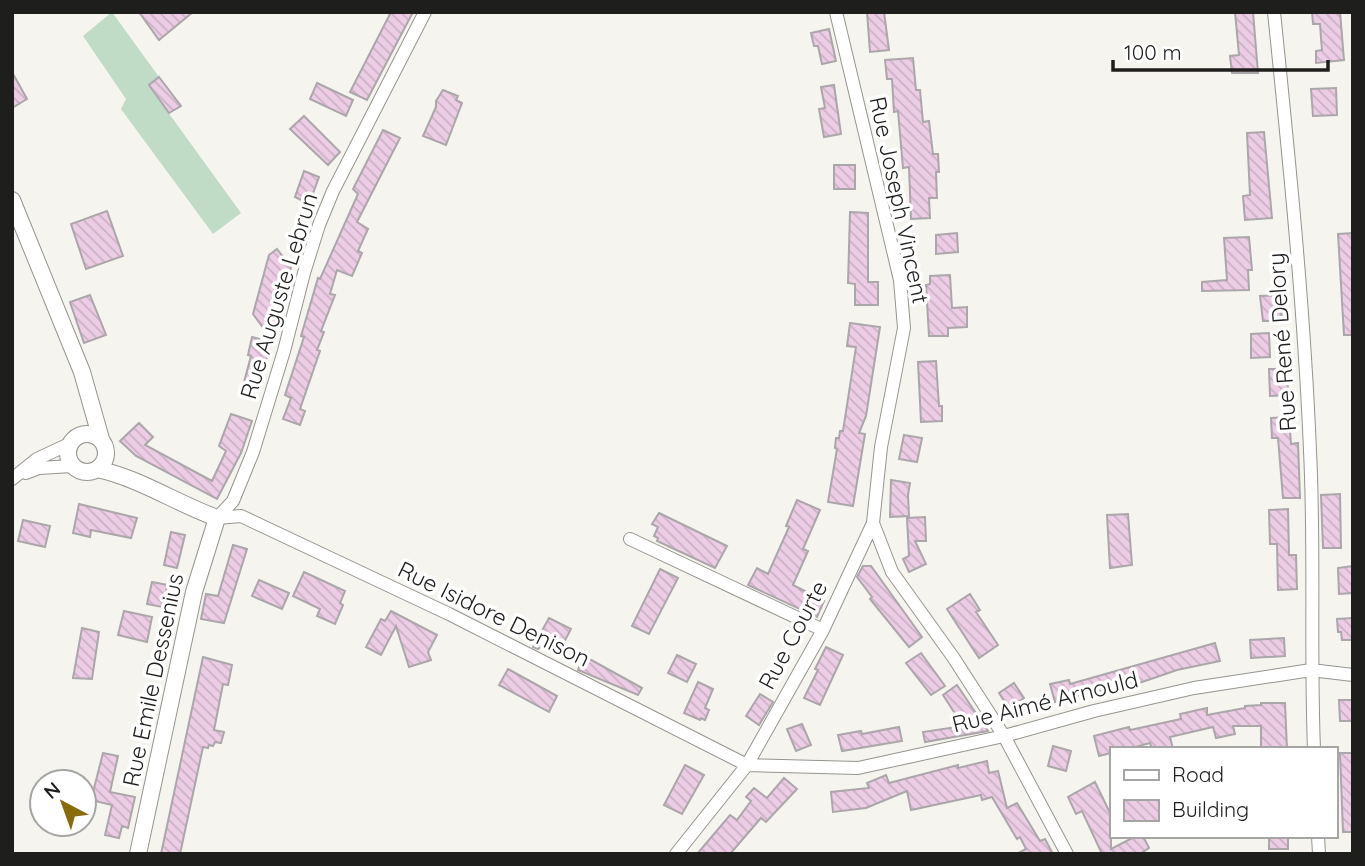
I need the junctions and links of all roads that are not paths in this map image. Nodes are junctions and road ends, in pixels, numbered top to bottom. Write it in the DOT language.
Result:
graph roads {
  1 [pos="425,12"];
  2 [pos="836,12"];
  3 [pos="1274,12"];
  4 [pos="12,200"];
  5 [pos="91,400"];
  6 [pos="75,439"];
  7 [pos="101,439"];
  8 [pos="101,463"];
  9 [pos="72,466"];
  10 [pos="12,479"];
  11 [pos="217,518"];
  12 [pos="873,523"];
  13 [pos="630,539"];
  14 [pos="822,630"];
  15 [pos="1311,670"];
  16 [pos="1353,675"];
  17 [pos="1004,736"];
  18 [pos="1314,747"];
  19 [pos="747,765"];
  20 [pos="138,854"];
  21 [pos="676,854"];
  22 [pos="1067,854"];
  1 -- 11 [label="street, Rue Auguste Lebrun"];
  2 -- 12 [label="street, Rue Joseph Vincent"];
  3 -- 15 [label="street, Rue René Delory"];
  4 -- 5 [label="street"];
  5 -- 6 [label="street"];
  5 -- 7 [label="street"];
  6 -- 7 [label="street"];
  6 -- 9 [label="street"];
  6 -- 10 [label="street"];
  7 -- 8 [label="street"];
  8 -- 9 [label="street"];
  8 -- 11 [label="street"];
  9 -- 10 [label="street"];
  11 -- 19 [label="street, Rue Isidore Denison"];
  11 -- 20 [label="street, Rue Emile Dessenius"];
  12 -- 14 [label="street, Rue Courte"];
  12 -- 17 [label="street, Rue Joseph Vincent"];
  13 -- 14 [label="street"];
  14 -- 19 [label="street, Rue Courte"];
  15 -- 16 [label="street, Rue Aimé Arnould"];
  15 -- 17 [label="street, Rue Aimé Arnould"];
  15 -- 18 [label="street, Rue René Delory"];
  17 -- 19 [label="street, Rue Aimé Arnould"];
  17 -- 22 [label="street, Rue Joseph Vincent"];
  19 -- 21 [label="street, Rue Courte"];
}
